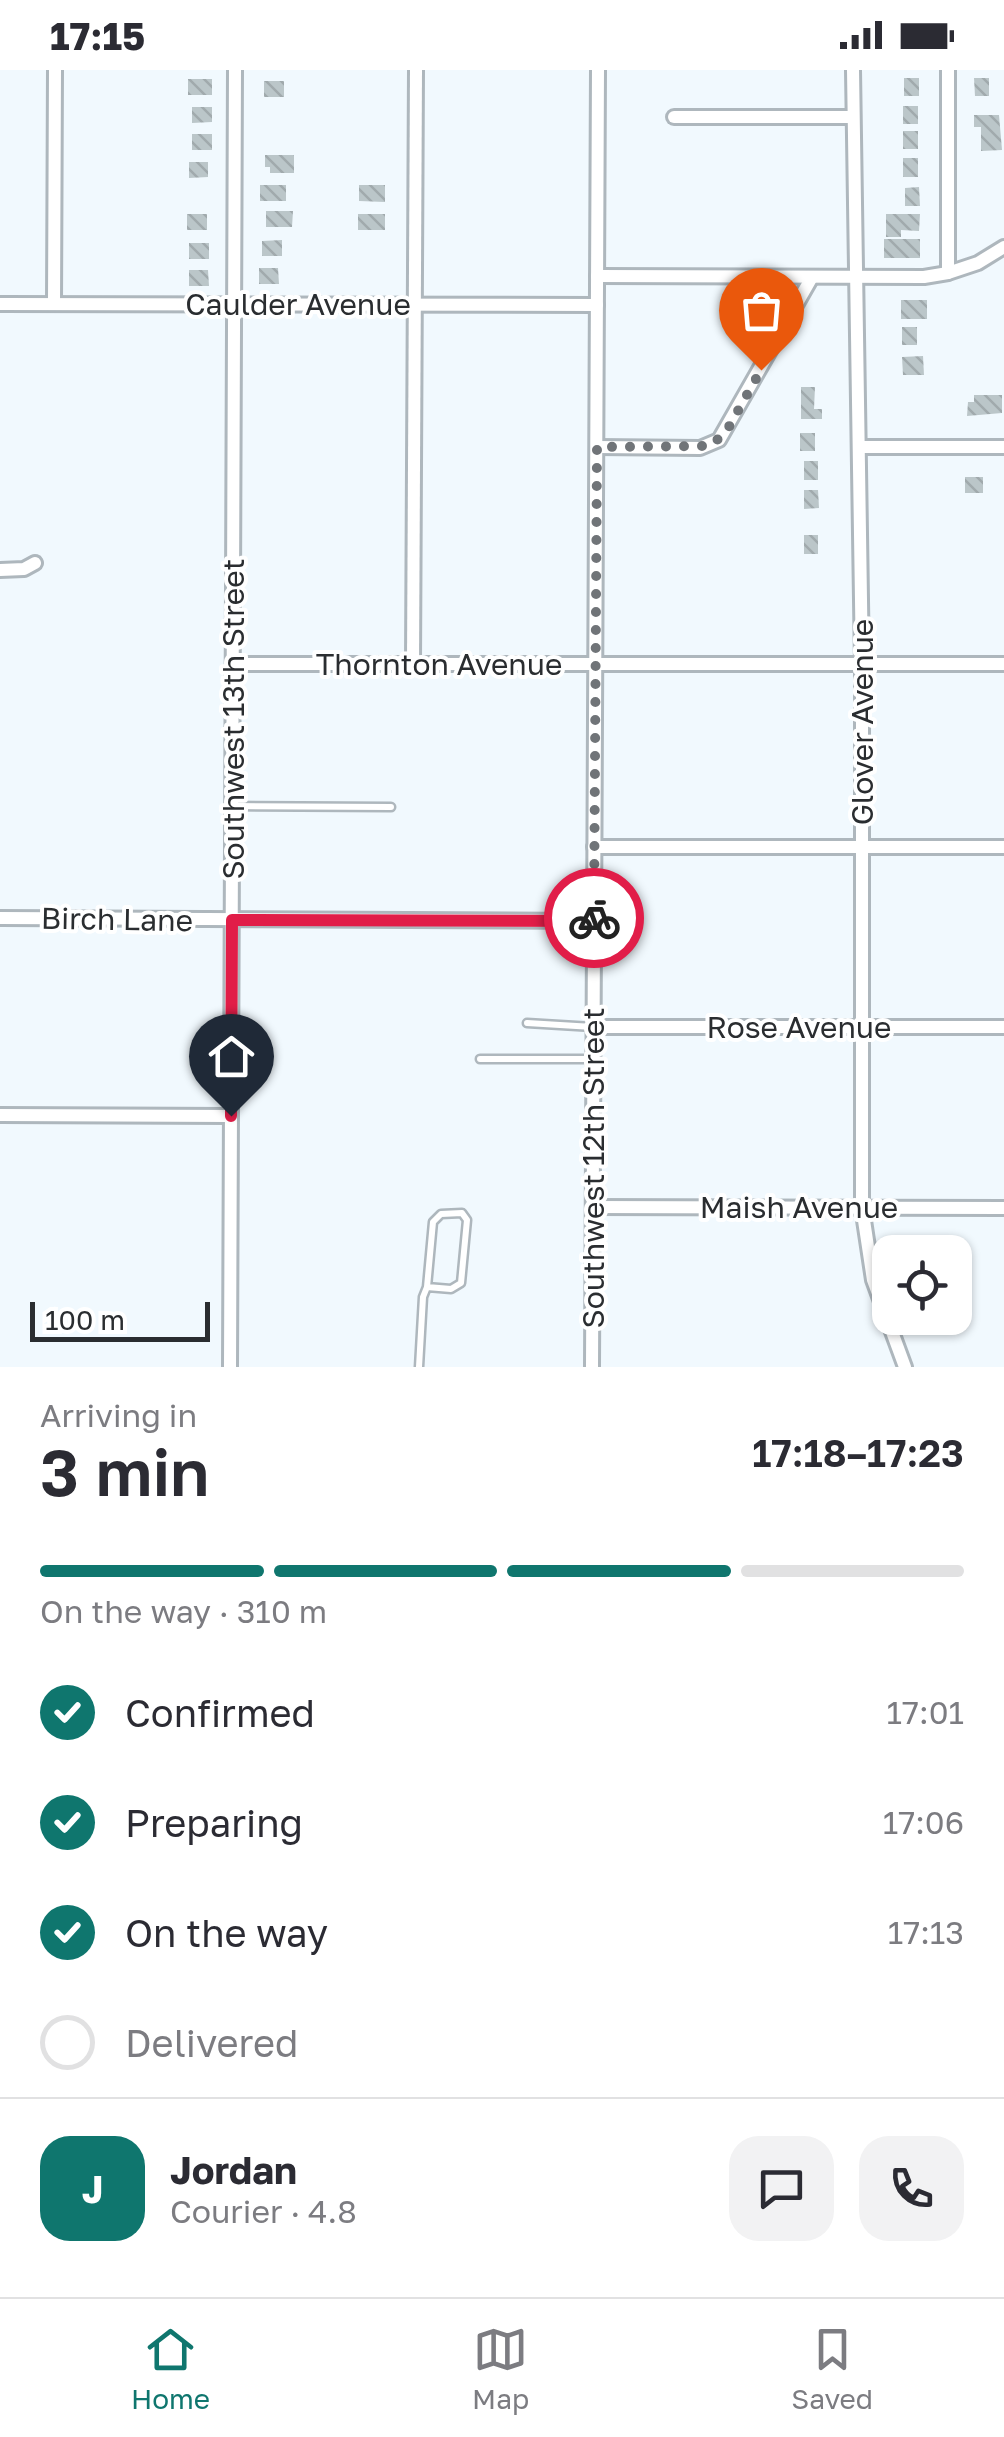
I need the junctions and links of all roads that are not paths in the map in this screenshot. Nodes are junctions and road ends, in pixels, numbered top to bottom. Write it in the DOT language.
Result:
graph roads {
  1 [pos="54,70"];
  2 [pos="236,70"];
  3 [pos="416,70"];
  4 [pos="598,70"];
  5 [pos="854,70"];
  6 [pos="948,70"];
  7 [pos="853,116"];
  8 [pos="674,117"];
  9 [pos="1004,247"];
  10 [pos="948,274"];
  11 [pos="597,276"];
  12 [pos="812,277"];
  13 [pos="854,277"];
  14 [pos="0,304"];
  15 [pos="54,304"];
  16 [pos="235,304"];
  17 [pos="416,304"];
  18 [pos="597,305"];
  19 [pos="1004,446"];
  20 [pos="597,447"];
  21 [pos="860,447"];
  22 [pos="34,563"];
  23 [pos="0,570"];
  24 [pos="234,664"];
  25 [pos="413,664"];
  26 [pos="596,664"];
  27 [pos="1004,664"];
  28 [pos="862,666"];
  29 [pos="233,806"];
  30 [pos="390,807"];
  31 [pos="594,847"];
  32 [pos="863,847"];
  33 [pos="1004,847"];
  34 [pos="0,918"];
  35 [pos="232,920"];
  36 [pos="594,921"];
  37 [pos="527,1023"];
  38 [pos="594,1027"];
  39 [pos="1004,1027"];
  40 [pos="862,1028"];
  41 [pos="480,1059"];
  42 [pos="594,1059"];
  43 [pos="0,1115"];
  44 [pos="231,1116"];
  45 [pos="593,1207"];
  46 [pos="862,1207"];
  47 [pos="1004,1208"];
  48 [pos="427,1288"];
  49 [pos="230,1367"];
  50 [pos="419,1367"];
  51 [pos="592,1367"];
  52 [pos="905,1367"];
  1 -- 15 [label="street"];
  2 -- 16 [label="street, Southwest 13th Street"];
  3 -- 17 [label="street"];
  4 -- 11 [label="street, Southwest 12th Street"];
  5 -- 7 [label="street, Glover Avenue"];
  6 -- 10 [label="street"];
  7 -- 8 [label="street"];
  7 -- 13 [label="street, Glover Avenue"];
  9 -- 10 [label="street"];
  10 -- 13 [label="street"];
  11 -- 12 [label="street"];
  11 -- 18 [label="street, Southwest 12th Street"];
  12 -- 13 [label="street"];
  12 -- 20 [label="street"];
  13 -- 21 [label="street, Glover Avenue"];
  14 -- 15 [label="street, Caulder Avenue"];
  15 -- 16 [label="street, Caulder Avenue"];
  16 -- 17 [label="street, Caulder Avenue"];
  16 -- 24 [label="street, Southwest 13th Street"];
  17 -- 18 [label="street, Caulder Avenue"];
  17 -- 25 [label="street"];
  18 -- 20 [label="street, Southwest 12th Street"];
  19 -- 21 [label="street"];
  20 -- 26 [label="street, Southwest 12th Street"];
  21 -- 28 [label="street, Glover Avenue"];
  22 -- 23 [label="street"];
  24 -- 25 [label="street, Thornton Avenue"];
  24 -- 29 [label="street, Southwest 13th Street"];
  25 -- 26 [label="street, Thornton Avenue"];
  26 -- 28 [label="street, Thornton Avenue"];
  26 -- 31 [label="street, Southwest 12th Street"];
  27 -- 28 [label="street, Thornton Avenue"];
  28 -- 32 [label="street, Glover Avenue"];
  29 -- 30 [label="lane"];
  29 -- 35 [label="street, Southwest 13th Street"];
  31 -- 32 [label="street"];
  31 -- 36 [label="street, Southwest 12th Street"];
  32 -- 33 [label="street"];
  32 -- 40 [label="street, Glover Avenue"];
  34 -- 35 [label="street, Birch Lane"];
  35 -- 36 [label="street, Birch Lane"];
  35 -- 44 [label="street, Southwest 13th Street"];
  36 -- 38 [label="street, Southwest 12th Street"];
  37 -- 38 [label="lane"];
  38 -- 40 [label="street, Rose Avenue"];
  38 -- 42 [label="street, Southwest 12th Street"];
  39 -- 40 [label="street, Rose Avenue"];
  40 -- 46 [label="street, Glover Avenue"];
  41 -- 42 [label="lane"];
  42 -- 45 [label="street, Southwest 12th Street"];
  43 -- 44 [label="street"];
  44 -- 49 [label="street, Southwest 13th Street"];
  45 -- 46 [label="street, Maish Avenue"];
  45 -- 51 [label="street, Southwest 12th Street"];
  46 -- 47 [label="street, Maish Avenue"];
  46 -- 52 [label="street, Glover Avenue"];
  48 -- 48 [label="lane"];
  48 -- 50 [label="lane"];
}
